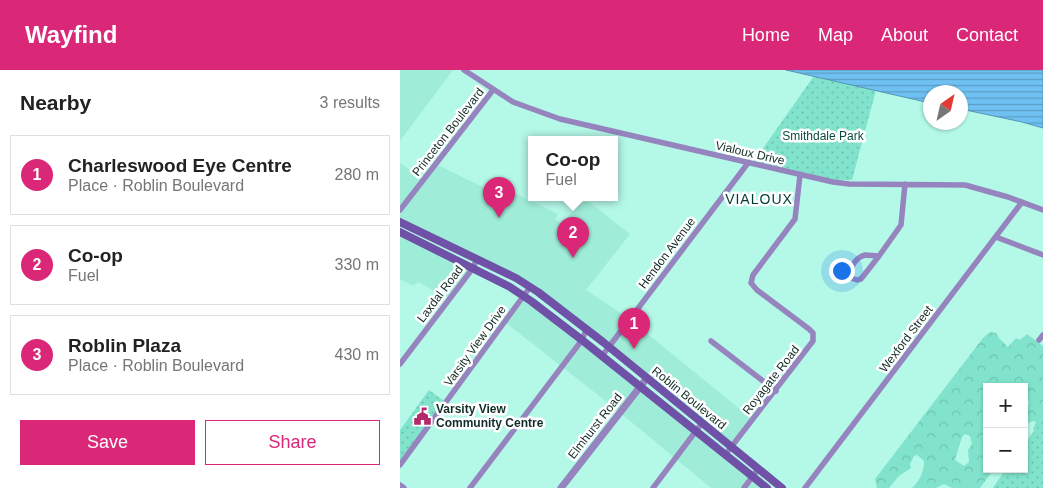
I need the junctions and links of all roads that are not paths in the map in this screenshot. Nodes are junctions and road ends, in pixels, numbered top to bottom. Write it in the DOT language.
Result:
graph roads {
  1 [pos="464,70"];
  2 [pos="493,90"];
  3 [pos="748,163"];
  4 [pos="800,175"];
  5 [pos="905,184"];
  6 [pos="1022,202"];
  7 [pos="400,210"];
  8 [pos="1043,210"];
  9 [pos="400,222"];
  10 [pos="400,232"];
  11 [pos="996,237"];
  12 [pos="879,256"];
  13 [pos="1043,256"];
  14 [pos="477,260"];
  15 [pos="472,268"];
  16 [pos="530,287"];
  17 [pos="524,296"];
  18 [pos="586,330"];
  19 [pos="582,340"];
  20 [pos="711,341"];
  21 [pos="608,346"];
  22 [pos="602,356"];
  23 [pos="400,364"];
  24 [pos="646,378"];
  25 [pos="640,387"];
  26 [pos="776,390"];
  27 [pos="702,424"];
  28 [pos="696,432"];
  29 [pos="732,447"];
  30 [pos="725,455"];
  31 [pos="400,465"];
  32 [pos="758,469"];
  33 [pos="753,476"];
  34 [pos="400,485"];
  35 [pos="404,488"];
  36 [pos="470,488"];
  37 [pos="561,488"];
  38 [pos="654,488"];
  39 [pos="744,488"];
  40 [pos="767,488"];
  41 [pos="782,488"];
  42 [pos="805,488"];
  1 -- 2 [label="street, Vialoux Drive"];
  2 -- 3 [label="street, Vialoux Drive"];
  2 -- 7 [label="street, Princeton Boulevard"];
  3 -- 4 [label="street, Vialoux Drive"];
  3 -- 21 [label="street, Hendon Avenue"];
  4 -- 5 [label="street, Vialoux Drive"];
  4 -- 26 [label="street, Royagate Road"];
  5 -- 6 [label="street, Vialoux Drive"];
  5 -- 12 [label="street"];
  6 -- 8 [label="street, Vialoux Drive"];
  6 -- 11 [label="street, Wexford Street"];
  9 -- 14 [label="main road, Roblin Boulevard"];
  10 -- 15 [label="main road, Roblin Boulevard"];
  11 -- 13 [label="street"];
  11 -- 42 [label="street, Wexford Street"];
  12 -- 12 [label="street"];
  14 -- 15 [label="street, Laxdal Road"];
  14 -- 16 [label="main road, Roblin Boulevard"];
  15 -- 17 [label="main road, Roblin Boulevard"];
  15 -- 23 [label="street, Laxdal Road"];
  16 -- 17 [label="street, Varsity View Drive"];
  16 -- 18 [label="main road, Roblin Boulevard"];
  17 -- 19 [label="main road, Roblin Boulevard"];
  17 -- 31 [label="street, Varsity View Drive"];
  18 -- 19 [label="street"];
  18 -- 21 [label="main road, Roblin Boulevard"];
  19 -- 22 [label="main road, Roblin Boulevard"];
  19 -- 36 [label="street"];
  20 -- 26 [label="street"];
  21 -- 22 [label="street, Hendon Avenue"];
  21 -- 24 [label="main road, Roblin Boulevard"];
  22 -- 25 [label="main road, Roblin Boulevard"];
  24 -- 25 [label="street, Elmhurst Road"];
  24 -- 27 [label="main road, Roblin Boulevard"];
  25 -- 28 [label="main road, Roblin Boulevard"];
  25 -- 37 [label="street, Elmhurst Road"];
  26 -- 29 [label="street, Royagate Road"];
  27 -- 28 [label="street"];
  27 -- 29 [label="main road, Roblin Boulevard"];
  28 -- 30 [label="main road, Roblin Boulevard"];
  28 -- 38 [label="street"];
  29 -- 30 [label="street, Royagate Road"];
  29 -- 32 [label="main road, Roblin Boulevard"];
  30 -- 33 [label="main road, Roblin Boulevard"];
  32 -- 33 [label="street"];
  32 -- 41 [label="main road, Roblin Boulevard"];
  33 -- 39 [label="street"];
  33 -- 40 [label="main road, Roblin Boulevard"];
  34 -- 35 [label="street"];
}
